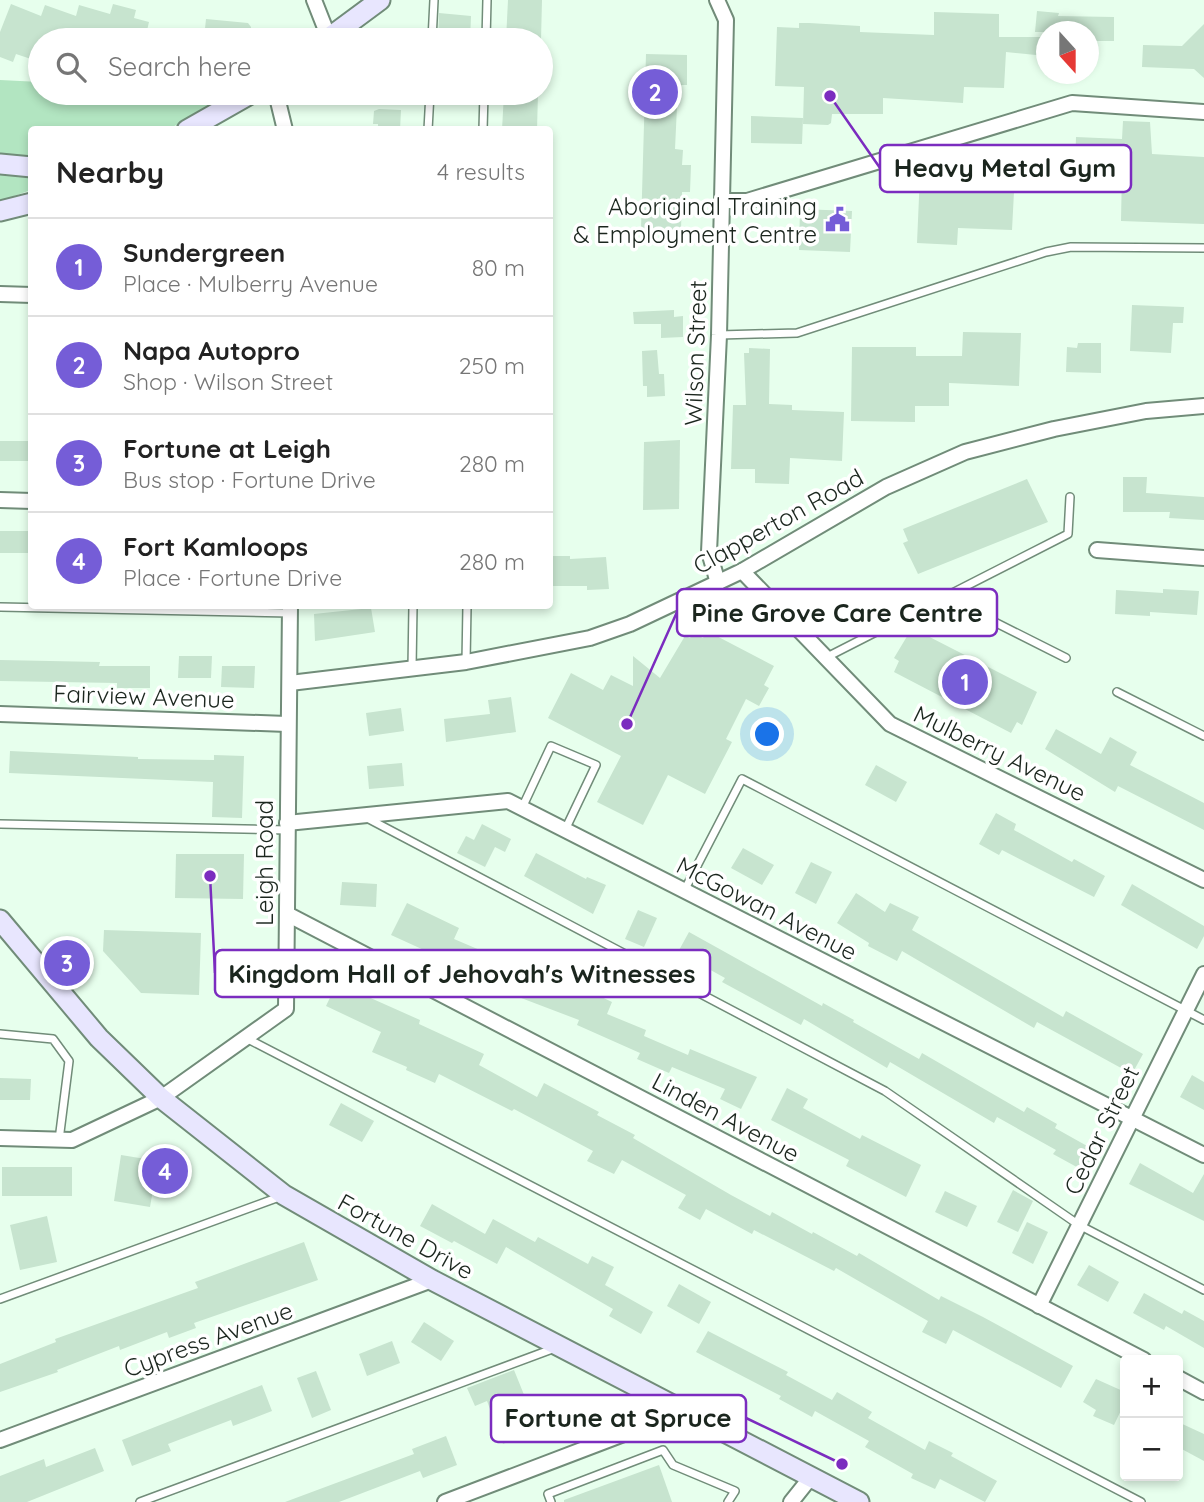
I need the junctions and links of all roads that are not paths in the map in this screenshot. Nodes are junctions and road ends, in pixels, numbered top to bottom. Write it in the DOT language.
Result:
graph roads {
  1 [pos="314,0"];
  2 [pos="380,0"];
  3 [pos="434,0"];
  4 [pos="487,0"];
  5 [pos="717,0"];
  6 [pos="324,28"];
  7 [pos="343,28"];
  8 [pos="433,28"];
  9 [pos="486,28"];
  10 [pos="231,105"];
  11 [pos="279,105"];
  12 [pos="429,105"];
  13 [pos="484,105"];
  14 [pos="1204,112"];
  15 [pos="194,126"];
  16 [pos="284,126"];
  17 [pos="428,126"];
  18 [pos="483,126"];
  19 [pos="0,164"];
  20 [pos="28,167"];
  21 [pos="722,201"];
  22 [pos="28,204"];
  23 [pos="0,211"];
  24 [pos="1204,248"];
  25 [pos="0,294"];
  26 [pos="28,295"];
  27 [pos="719,335"];
  28 [pos="1204,406"];
  29 [pos="1070,498"];
  30 [pos="0,500"];
  31 [pos="28,501"];
  32 [pos="1097,550"];
  33 [pos="1204,558"];
  34 [pos="742,571"];
  35 [pos="718,583"];
  36 [pos="945,597"];
  37 [pos="0,607"];
  38 [pos="28,607"];
  39 [pos="290,609"];
  40 [pos="413,609"];
  41 [pos="467,609"];
  42 [pos="825,658"];
  43 [pos="1066,658"];
  44 [pos="466,663"];
  45 [pos="412,669"];
  46 [pos="290,683"];
  47 [pos="1117,692"];
  48 [pos="0,714"];
  49 [pos="287,724"];
  50 [pos="1204,736"];
  51 [pos="522,808"];
  52 [pos="360,815"];
  53 [pos="0,824"];
  54 [pos="287,826"];
  55 [pos="565,830"];
  56 [pos="1204,880"];
  57 [pos="684,891"];
  58 [pos="287,914"];
  59 [pos="0,920"];
  60 [pos="1204,974"];
  61 [pos="1186,1011"];
  62 [pos="1204,1020"];
  63 [pos="0,1034"];
  64 [pos="246,1038"];
  65 [pos="160,1098"];
  66 [pos="1132,1119"];
  67 [pos="0,1138"];
  68 [pos="59,1140"];
  69 [pos="1204,1155"];
  70 [pos="284,1195"];
  71 [pos="1079,1225"];
  72 [pos="432,1280"];
  73 [pos="1204,1290"];
  74 [pos="0,1299"];
  75 [pos="1039,1306"];
  76 [pos="559,1346"];
  77 [pos="1134,1355"];
  78 [pos="1183,1381"];
  79 [pos="1204,1392"];
  80 [pos="684,1411"];
  81 [pos="0,1440"];
  82 [pos="816,1480"];
  83 [pos="140,1502"];
  84 [pos="445,1502"];
  85 [pos="551,1502"];
  86 [pos="729,1502"];
  87 [pos="791,1502"];
  88 [pos="859,1502"];
  89 [pos="1141,1502"];
  1 -- 6 [label="street"];
  2 -- 7 [label="main road"];
  3 -- 8 [label="lane"];
  4 -- 9 [label="lane"];
  5 -- 21 [label="street, Wilson Street"];
  10 -- 15 [label="main road"];
  11 -- 16 [label="street"];
  12 -- 17 [label="lane"];
  13 -- 18 [label="lane"];
  14 -- 21 [label="street"];
  19 -- 20 [label="main road"];
  21 -- 27 [label="street, Wilson Street"];
  22 -- 23 [label="main road"];
  24 -- 27 [label="lane"];
  25 -- 26 [label="street"];
  27 -- 35 [label="street, Wilson Street"];
  28 -- 34 [label="street, Clapperton Road"];
  29 -- 36 [label="lane"];
  30 -- 31 [label="street"];
  32 -- 33 [label="street"];
  34 -- 35 [label="street, Clapperton Road"];
  34 -- 42 [label="street, Mulberry Avenue"];
  35 -- 44 [label="street, Clapperton Road"];
  36 -- 42 [label="lane"];
  36 -- 43 [label="lane"];
  37 -- 38 [label="lane"];
  39 -- 46 [label="street, Leigh Road"];
  40 -- 45 [label="lane"];
  41 -- 44 [label="lane"];
  42 -- 56 [label="street, Mulberry Avenue"];
  44 -- 45 [label="street, Clapperton Road"];
  45 -- 46 [label="street, Clapperton Road"];
  46 -- 49 [label="street, Leigh Road"];
  47 -- 50 [label="lane"];
  48 -- 49 [label="street, Fairview Avenue"];
  49 -- 54 [label="street, Leigh Road"];
  51 -- 52 [label="street, McGowan Avenue"];
  51 -- 55 [label="street, McGowan Avenue"];
  51 -- 55 [label="lane"];
  52 -- 54 [label="street, McGowan Avenue"];
  52 -- 71 [label="lane"];
  53 -- 54 [label="lane"];
  54 -- 58 [label="street, Leigh Road"];
  55 -- 57 [label="street, McGowan Avenue"];
  57 -- 61 [label="lane"];
  57 -- 66 [label="street, McGowan Avenue"];
  58 -- 64 [label="street, Leigh Road"];
  58 -- 75 [label="street, Linden Avenue"];
  59 -- 65 [label="main road, Fortune Drive"];
  60 -- 61 [label="street, Cedar Street"];
  61 -- 62 [label="lane"];
  61 -- 66 [label="street, Cedar Street"];
  63 -- 68 [label="lane"];
  64 -- 65 [label="street, Leigh Road"];
  64 -- 89 [label="lane"];
  65 -- 68 [label="street, Leigh Road"];
  65 -- 70 [label="main road, Fortune Drive"];
  66 -- 69 [label="street, McGowan Avenue"];
  66 -- 71 [label="street, Cedar Street"];
  67 -- 68 [label="street, Leigh Road"];
  70 -- 72 [label="main road, Fortune Drive"];
  70 -- 74 [label="lane"];
  71 -- 73 [label="lane"];
  71 -- 75 [label="street, Cedar Street"];
  72 -- 76 [label="main road, Fortune Drive"];
  72 -- 81 [label="street, Cypress Avenue"];
  75 -- 77 [label="street, Linden Avenue"];
  76 -- 80 [label="main road, Fortune Drive"];
  76 -- 83 [label="lane"];
  78 -- 79 [label="street"];
  80 -- 82 [label="main road, Fortune Drive"];
  80 -- 84 [label="street"];
  82 -- 87 [label="street"];
  82 -- 88 [label="main road, Fortune Drive"];
  85 -- 86 [label="lane"];
}
